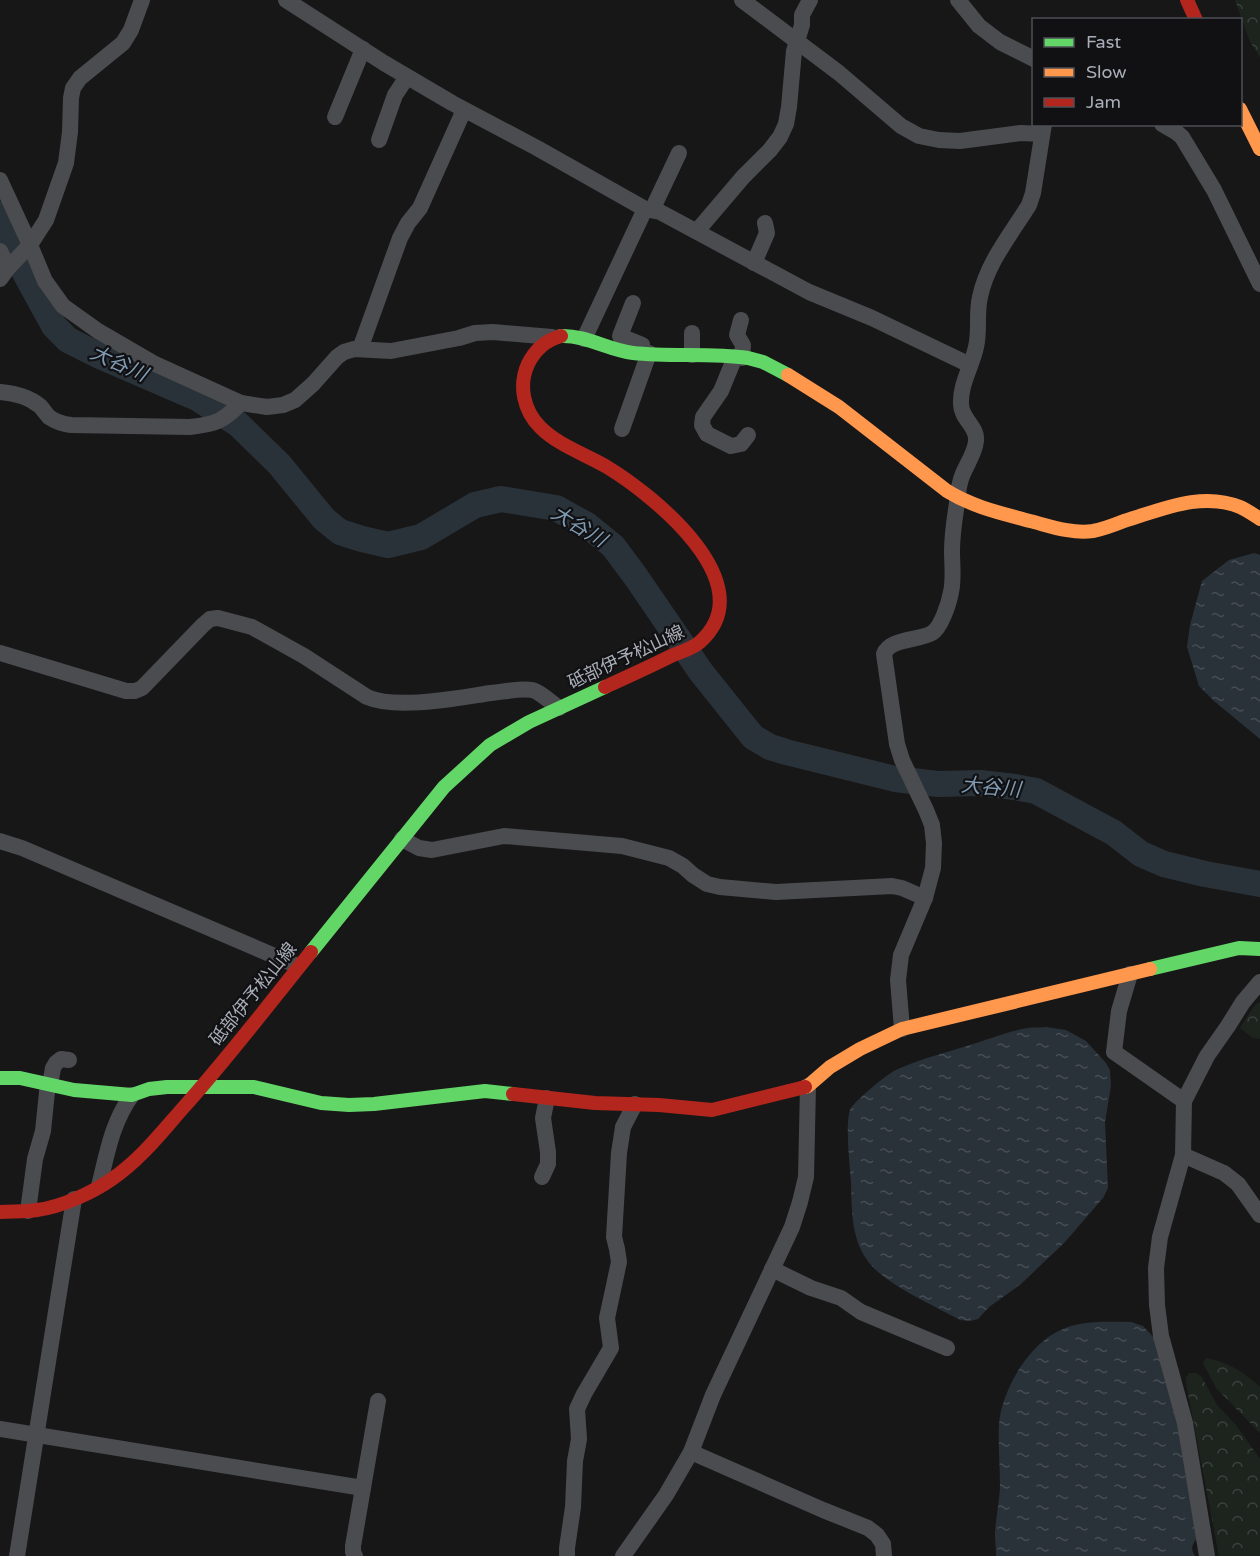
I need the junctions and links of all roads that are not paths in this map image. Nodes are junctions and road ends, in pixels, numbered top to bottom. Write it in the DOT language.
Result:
graph roads {
  1 [pos="142,0"];
  2 [pos="286,0"];
  3 [pos="742,0"];
  4 [pos="810,0"];
  5 [pos="958,0"];
  6 [pos="1187,0"];
  7 [pos="1195,18"];
  8 [pos="797,41"];
  9 [pos="363,49"];
  10 [pos="1032,58"];
  11 [pos="407,77"];
  12 [pos="464,110"];
  13 [pos="1242,113"];
  14 [pos="335,117"];
  15 [pos="1166,126"];
  16 [pos="1043,129"];
  17 [pos="380,140"];
  18 [pos="1260,149"];
  19 [pos="679,153"];
  20 [pos="0,180"];
  21 [pos="648,210"];
  22 [pos="765,223"];
  23 [pos="697,231"];
  24 [pos="30,244"];
  25 [pos="0,250"];
  26 [pos="754,263"];
  27 [pos="4,274"];
  28 [pos="1260,284"];
  29 [pos="633,303"];
  30 [pos="741,320"];
  31 [pos="692,333"];
  32 [pos="552,338"];
  33 [pos="585,339"];
  34 [pos="360,349"];
  35 [pos="645,353"];
  36 [pos="692,355"];
  37 [pos="738,357"];
  38 [pos="969,365"];
  39 [pos="0,392"];
  40 [pos="232,412"];
  41 [pos="622,429"];
  42 [pos="748,435"];
  43 [pos="957,497"];
  44 [pos="1260,519"];
  45 [pos="0,653"];
  46 [pos="559,708"];
  47 [pos="402,839"];
  48 [pos="0,841"];
  49 [pos="925,898"];
  50 [pos="1260,949"];
  51 [pos="298,966"];
  52 [pos="1130,974"];
  53 [pos="1260,982"];
  54 [pos="902,1029"];
  55 [pos="69,1060"];
  56 [pos="0,1078"];
  57 [pos="50,1085"];
  58 [pos="808,1086"];
  59 [pos="201,1088"];
  60 [pos="132,1095"];
  61 [pos="546,1098"];
  62 [pos="1184,1101"];
  63 [pos="634,1104"];
  64 [pos="1183,1155"];
  65 [pos="542,1177"];
  66 [pos="99,1186"];
  67 [pos="74,1199"];
  68 [pos="28,1211"];
  69 [pos="0,1212"];
  70 [pos="1260,1215"];
  71 [pos="772,1269"];
  72 [pos="947,1348"];
  73 [pos="378,1401"];
  74 [pos="0,1429"];
  75 [pos="37,1435"];
  76 [pos="691,1452"];
  77 [pos="363,1488"];
  78 [pos="17,1556"];
  79 [pos="355,1556"];
  80 [pos="567,1556"];
  81 [pos="623,1556"];
  82 [pos="884,1556"];
  83 [pos="1207,1556"];
  1 -- 24 [label="street"];
  2 -- 9 [label="street"];
  3 -- 8 [label="street"];
  4 -- 8 [label="street"];
  5 -- 10 [label="street"];
  6 -- 7 [label="main road"];
  8 -- 16 [label="street"];
  8 -- 23 [label="street"];
  9 -- 11 [label="street"];
  9 -- 14 [label="street"];
  11 -- 12 [label="street"];
  11 -- 17 [label="street"];
  12 -- 21 [label="street"];
  12 -- 34 [label="street"];
  13 -- 18 [label="main road"];
  15 -- 28 [label="street"];
  16 -- 38 [label="street"];
  19 -- 21 [label="street"];
  20 -- 24 [label="street"];
  21 -- 23 [label="street"];
  21 -- 33 [label="street"];
  22 -- 26 [label="street"];
  23 -- 26 [label="street"];
  24 -- 27 [label="street"];
  24 -- 40 [label="street"];
  25 -- 27 [label="street"];
  26 -- 38 [label="street"];
  29 -- 35 [label="street"];
  30 -- 37 [label="street"];
  31 -- 36 [label="street"];
  32 -- 33 [label="main road"];
  32 -- 34 [label="street"];
  32 -- 46 [label="main road, 砥部伊予松山線"];
  33 -- 35 [label="main road"];
  34 -- 40 [label="street"];
  35 -- 36 [label="main road"];
  35 -- 41 [label="street"];
  36 -- 37 [label="main road"];
  37 -- 42 [label="street"];
  37 -- 43 [label="main road"];
  38 -- 43 [label="street"];
  39 -- 40 [label="street"];
  43 -- 44 [label="main road"];
  43 -- 49 [label="street"];
  45 -- 46 [label="street"];
  46 -- 47 [label="main road, 砥部伊予松山線"];
  47 -- 49 [label="street"];
  47 -- 51 [label="main road, 砥部伊予松山線"];
  48 -- 51 [label="street"];
  49 -- 54 [label="street"];
  50 -- 52 [label="main road"];
  51 -- 59 [label="main road, 砥部伊予松山線"];
  52 -- 54 [label="main road"];
  52 -- 62 [label="street"];
  53 -- 62 [label="street"];
  54 -- 58 [label="main road"];
  55 -- 57 [label="street"];
  56 -- 57 [label="main road"];
  57 -- 60 [label="main road"];
  57 -- 68 [label="street"];
  58 -- 63 [label="main road"];
  58 -- 71 [label="street"];
  59 -- 60 [label="main road"];
  59 -- 61 [label="main road"];
  59 -- 66 [label="main road, 砥部伊予松山線"];
  60 -- 66 [label="street"];
  61 -- 63 [label="main road"];
  61 -- 65 [label="street"];
  62 -- 64 [label="street"];
  63 -- 80 [label="street"];
  64 -- 70 [label="street"];
  64 -- 83 [label="street"];
  66 -- 67 [label="main road, 砥部伊予松山線"];
  67 -- 68 [label="main road, 砥部伊予松山線"];
  67 -- 75 [label="street"];
  68 -- 69 [label="main road, 砥部伊予松山線"];
  71 -- 72 [label="street"];
  71 -- 76 [label="street"];
  73 -- 77 [label="street"];
  74 -- 75 [label="street"];
  75 -- 77 [label="street"];
  75 -- 78 [label="street"];
  76 -- 81 [label="street"];
  76 -- 82 [label="street"];
  77 -- 79 [label="street"];
}
